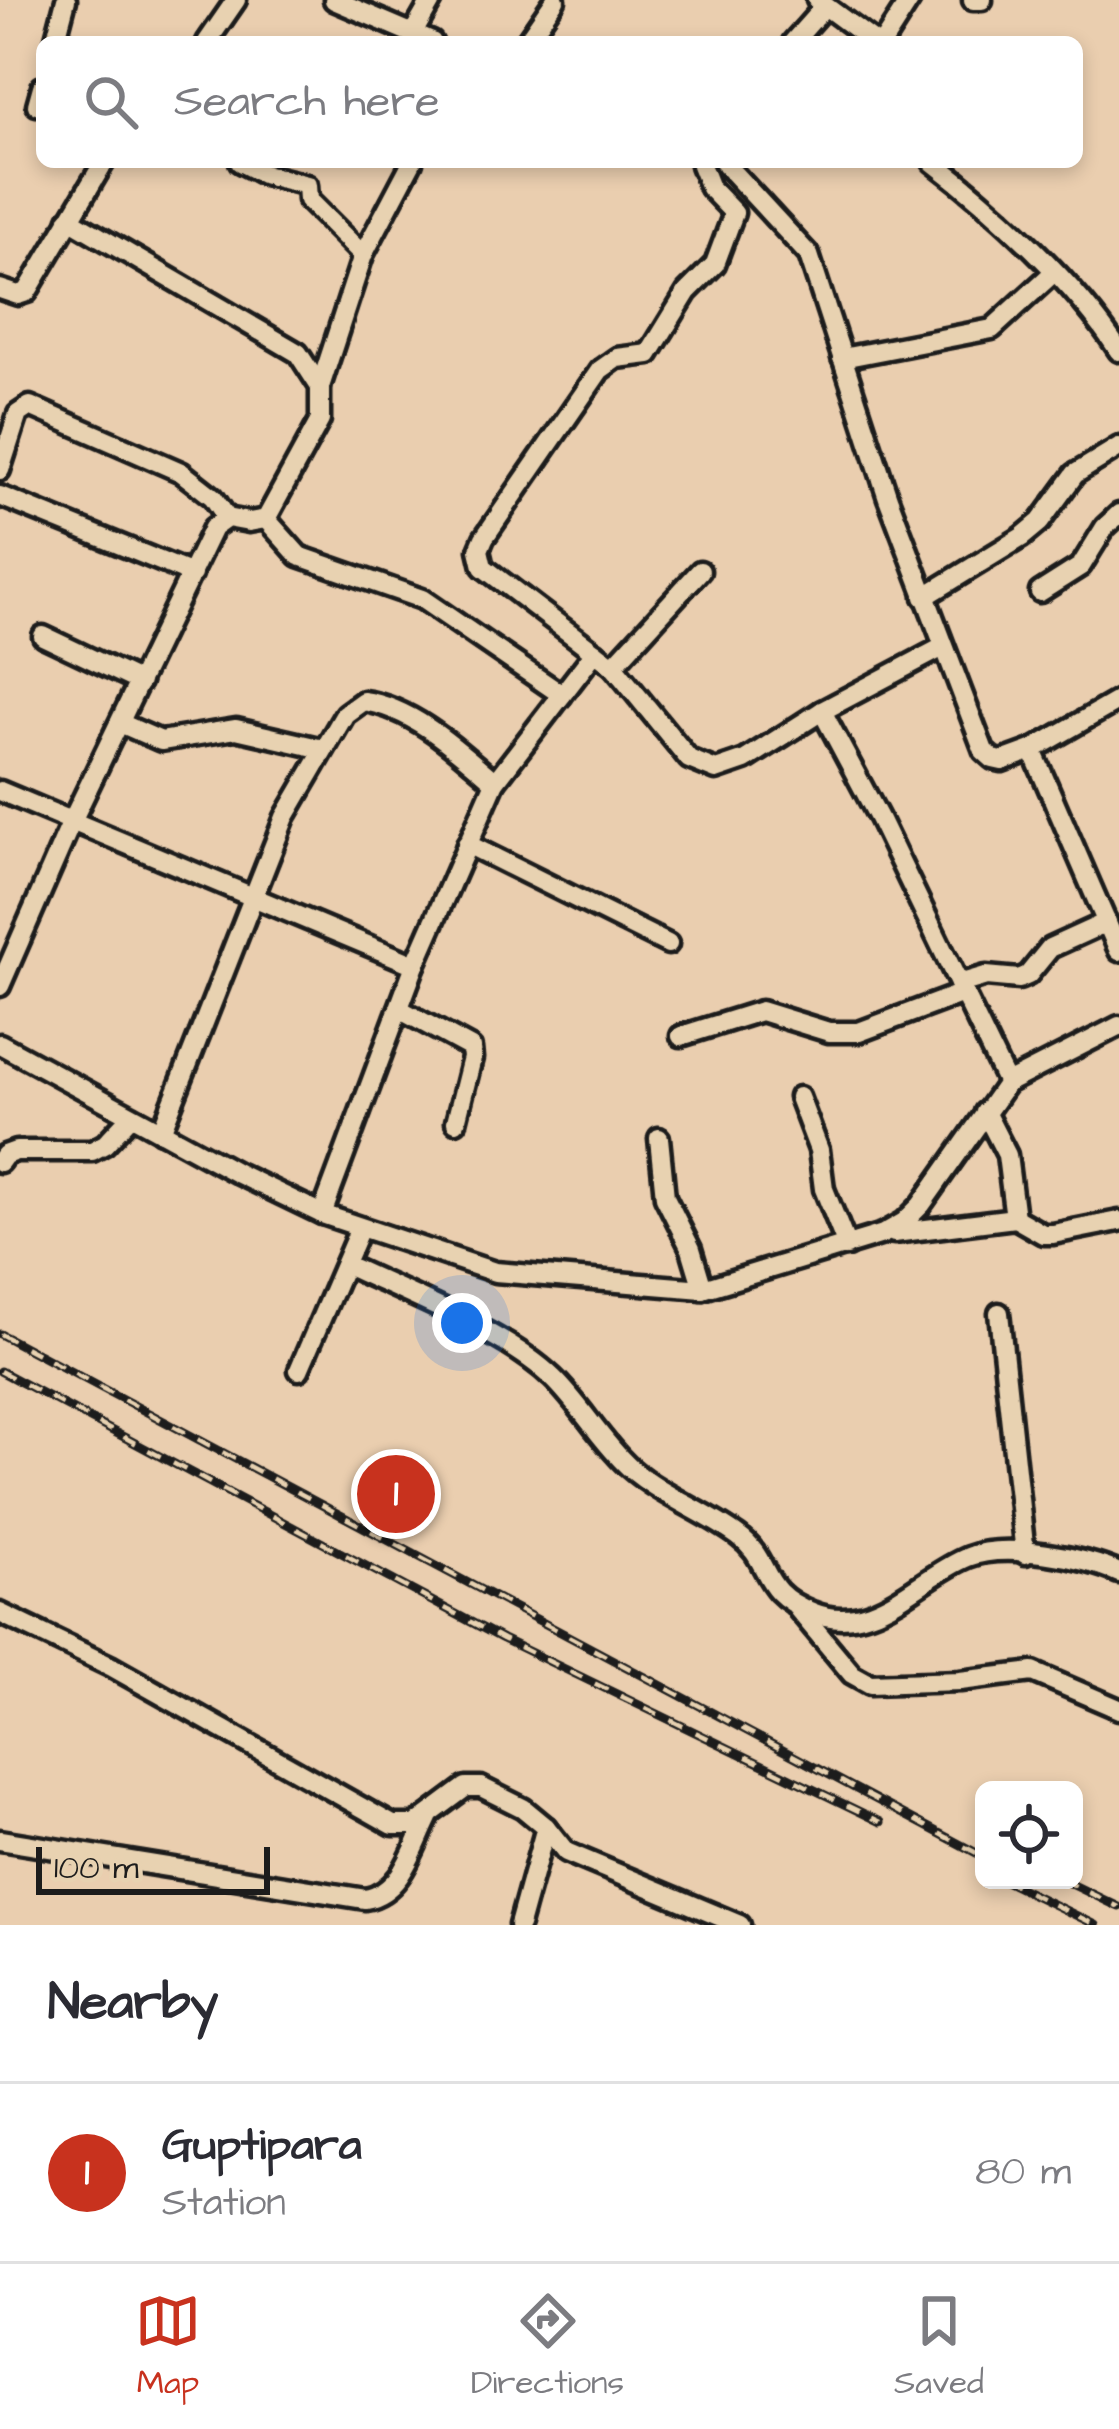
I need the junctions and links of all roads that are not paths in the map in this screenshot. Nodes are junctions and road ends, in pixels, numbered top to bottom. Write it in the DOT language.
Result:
graph roads {
  1 [pos="67,0"];
  2 [pos="236,0"];
  3 [pos="334,0"];
  4 [pos="432,0"];
  5 [pos="555,0"];
  6 [pos="821,3"];
  7 [pos="902,3"];
  8 [pos="413,33"];
  9 [pos="57,36"];
  10 [pos="211,36"];
  11 [pos="419,36"];
  12 [pos="530,36"];
  13 [pos="797,36"];
  14 [pos="870,36"];
  15 [pos="883,36"];
  16 [pos="100,168"];
  17 [pos="252,168"];
  18 [pos="409,168"];
  19 [pos="696,168"];
  20 [pos="733,168"];
  21 [pos="941,168"];
  22 [pos="69,219"];
  23 [pos="363,255"];
  24 [pos="1053,273"];
  25 [pos="0,289"];
  26 [pos="1119,351"];
  27 [pos="842,358"];
  28 [pos="320,388"];
  29 [pos="1119,447"];
  30 [pos="0,470"];
  31 [pos="0,496"];
  32 [pos="1119,514"];
  33 [pos="227,518"];
  34 [pos="266,519"];
  35 [pos="700,571"];
  36 [pos="192,574"];
  37 [pos="1040,592"];
  38 [pos="924,597"];
  39 [pos="43,636"];
  40 [pos="943,647"];
  41 [pos="595,652"];
  42 [pos="613,666"];
  43 [pos="140,682"];
  44 [pos="562,695"];
  45 [pos="1119,700"];
  46 [pos="822,711"];
  47 [pos="120,723"];
  48 [pos="323,749"];
  49 [pos="1032,750"];
  50 [pos="494,782"];
  51 [pos="0,790"];
  52 [pos="72,821"];
  53 [pos="467,844"];
  54 [pos="256,898"];
  55 [pos="1107,922"];
  56 [pos="668,944"];
  57 [pos="1119,951"];
  58 [pos="415,965"];
  59 [pos="0,986"];
  60 [pos="961,989"];
  61 [pos="399,1009"];
  62 [pos="1119,1026"];
  63 [pos="681,1036"];
  64 [pos="0,1044"];
  65 [pos="1007,1083"];
  66 [pos="799,1097"];
  67 [pos="985,1112"];
  68 [pos="130,1116"];
  69 [pos="456,1121"];
  70 [pos="161,1132"];
  71 [pos="659,1138"];
  72 [pos="0,1162"];
  73 [pos="322,1214"];
  74 [pos="1015,1218"];
  75 [pos="1119,1221"];
  76 [pos="360,1228"];
  77 [pos="883,1234"];
  78 [pos="847,1246"];
  79 [pos="346,1264"];
  80 [pos="703,1289"];
  81 [pos="999,1313"];
  82 [pos="298,1370"];
  83 [pos="1025,1554"];
  84 [pos="1119,1574"];
  85 [pos="795,1605"];
  86 [pos="0,1613"];
  87 [pos="1119,1709"];
  88 [pos="428,1818"];
  89 [pos="546,1826"];
  90 [pos="0,1840"];
  91 [pos="519,1925"];
  92 [pos="740,1925"];
  1 -- 9 [label="street"];
  2 -- 10 [label="street"];
  3 -- 8 [label="street"];
  4 -- 8 [label="street"];
  5 -- 12 [label="street"];
  6 -- 13 [label="street"];
  6 -- 14 [label="street"];
  7 -- 15 [label="street"];
  8 -- 11 [label="street"];
  16 -- 22 [label="street"];
  17 -- 23 [label="street"];
  18 -- 23 [label="street"];
  19 -- 41 [label="street"];
  20 -- 27 [label="street"];
  21 -- 24 [label="street"];
  22 -- 25 [label="street"];
  22 -- 28 [label="street"];
  23 -- 28 [label="street"];
  24 -- 26 [label="street"];
  24 -- 27 [label="street"];
  27 -- 38 [label="street"];
  28 -- 34 [label="street"];
  29 -- 38 [label="street"];
  30 -- 33 [label="street"];
  31 -- 36 [label="street"];
  32 -- 37 [label="street"];
  33 -- 34 [label="street"];
  33 -- 36 [label="street"];
  34 -- 44 [label="street"];
  35 -- 42 [label="street"];
  36 -- 43 [label="street"];
  38 -- 40 [label="street"];
  39 -- 43 [label="street"];
  40 -- 46 [label="street"];
  40 -- 49 [label="street"];
  41 -- 42 [label="street"];
  41 -- 44 [label="street"];
  42 -- 46 [label="street"];
  43 -- 47 [label="street"];
  44 -- 50 [label="street"];
  45 -- 49 [label="street"];
  46 -- 60 [label="street"];
  47 -- 48 [label="street"];
  47 -- 52 [label="street"];
  48 -- 50 [label="street"];
  48 -- 54 [label="street"];
  49 -- 55 [label="street"];
  50 -- 53 [label="street"];
  51 -- 52 [label="street"];
  52 -- 54 [label="street"];
  52 -- 59 [label="street"];
  53 -- 56 [label="street"];
  53 -- 58 [label="street"];
  54 -- 58 [label="street"];
  54 -- 70 [label="street"];
  55 -- 57 [label="street"];
  55 -- 60 [label="street"];
  58 -- 61 [label="street"];
  60 -- 63 [label="street"];
  60 -- 65 [label="street"];
  61 -- 69 [label="street"];
  61 -- 73 [label="street"];
  62 -- 65 [label="street"];
  64 -- 68 [label="street"];
  65 -- 67 [label="street"];
  66 -- 78 [label="street"];
  67 -- 74 [label="street"];
  67 -- 77 [label="street"];
  68 -- 70 [label="street"];
  68 -- 72 [label="street"];
  70 -- 73 [label="street"];
  71 -- 80 [label="street"];
  73 -- 76 [label="street"];
  74 -- 75 [label="street"];
  74 -- 77 [label="street"];
  76 -- 79 [label="street"];
  76 -- 80 [label="street"];
  77 -- 78 [label="street"];
  78 -- 80 [label="street"];
  79 -- 82 [label="street"];
  79 -- 85 [label="street"];
  81 -- 83 [label="street"];
  83 -- 84 [label="street"];
  83 -- 85 [label="street"];
  85 -- 87 [label="street"];
  86 -- 88 [label="street"];
  88 -- 89 [label="street"];
  88 -- 90 [label="street"];
  89 -- 91 [label="street"];
  89 -- 92 [label="street"];
}
